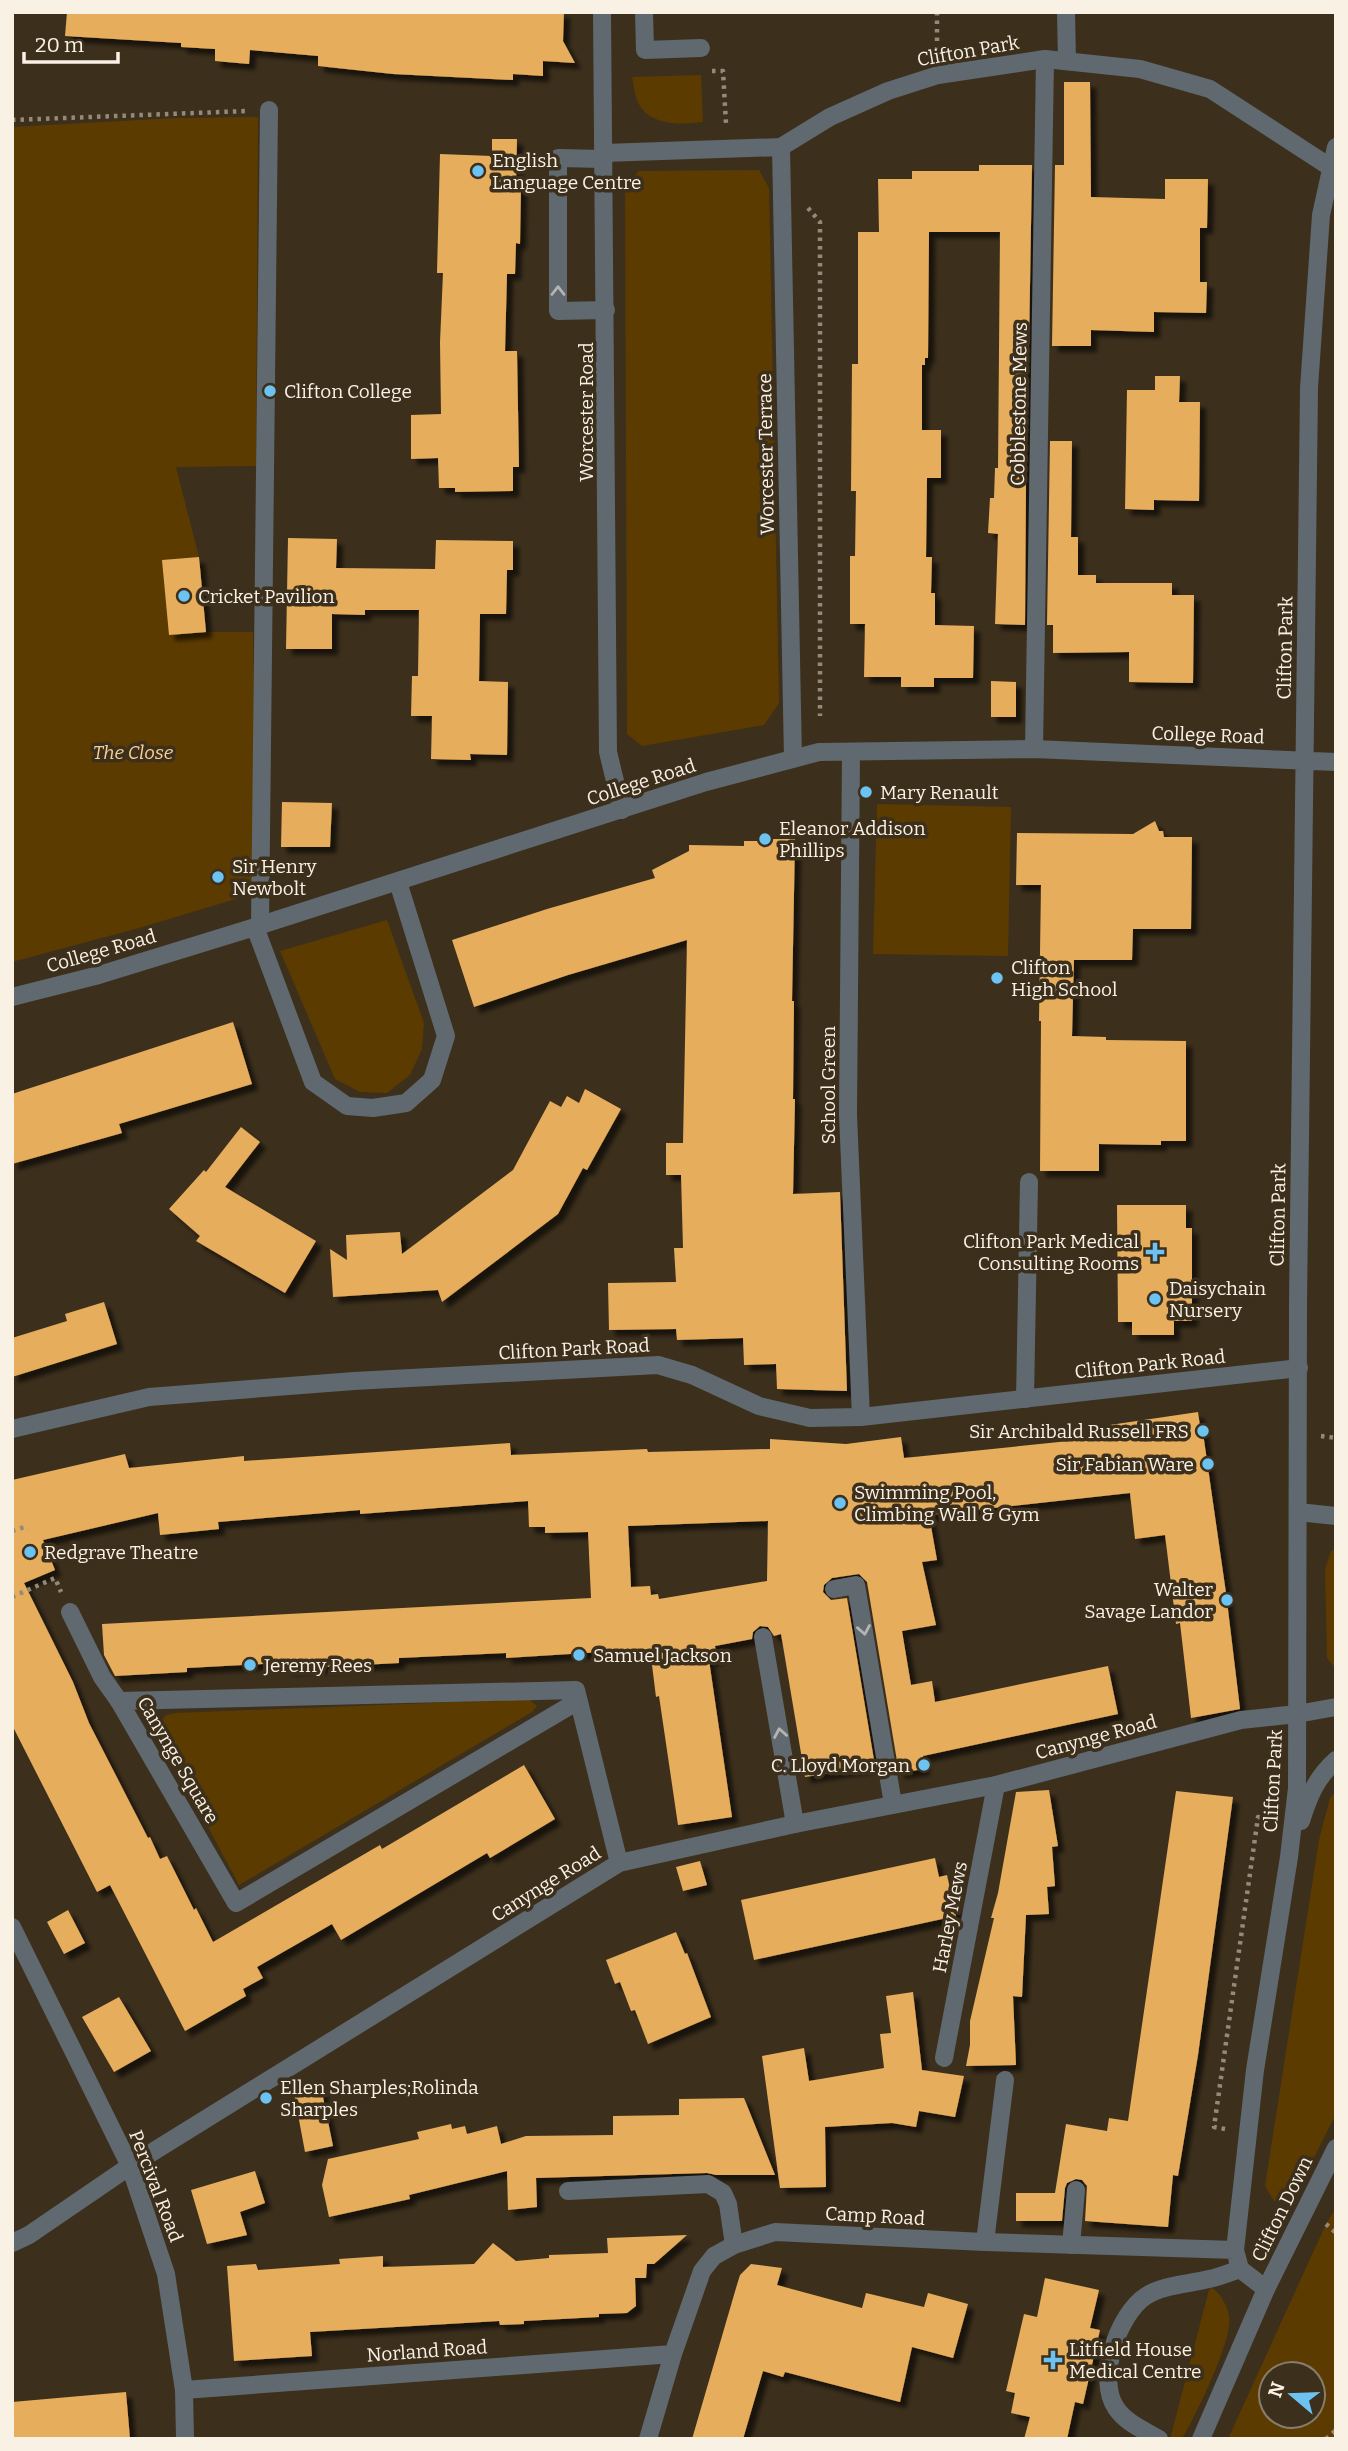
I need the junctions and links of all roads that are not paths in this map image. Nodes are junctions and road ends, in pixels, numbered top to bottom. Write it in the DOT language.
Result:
graph roads {
  1 [pos="602,12"];
  2 [pos="644,12"];
  3 [pos="1066,12"];
  4 [pos="701,48"];
  5 [pos="1045,59"];
  6 [pos="1067,61"];
  7 [pos="268,110"];
  8 [pos="781,147"];
  9 [pos="1336,147"];
  10 [pos="604,156"];
  11 [pos="1330,167"];
  12 [pos="1328,216"];
  13 [pos="606,310"];
  14 [pos="1034,750"];
  15 [pos="851,753"];
  16 [pos="793,759"];
  17 [pos="1305,759"];
  18 [pos="1336,762"];
  19 [pos="622,810"];
  20 [pos="398,883"];
  21 [pos="258,926"];
  22 [pos="12,998"];
  23 [pos="1029,1182"];
  24 [pos="1298,1368"];
  25 [pos="1026,1399"];
  26 [pos="861,1417"];
  27 [pos="12,1429"];
  28 [pos="1298,1512"];
  29 [pos="1336,1516"];
  30 [pos="834,1589"];
  31 [pos="70,1612"];
  32 [pos="763,1637"];
  33 [pos="119,1701"];
  34 [pos="578,1701"];
  35 [pos="1336,1707"];
  36 [pos="1297,1714"];
  37 [pos="1336,1760"];
  38 [pos="996,1785"];
  39 [pos="893,1804"];
  40 [pos="795,1824"];
  41 [pos="1289,1857"];
  42 [pos="619,1864"];
  43 [pos="12,1927"];
  44 [pos="944,2058"];
  45 [pos="1005,2080"];
  46 [pos="1336,2148"];
  47 [pos="130,2166"];
  48 [pos="1076,2190"];
  49 [pos="568,2191"];
  50 [pos="985,2242"];
  51 [pos="12,2243"];
  52 [pos="734,2245"];
  53 [pos="1071,2245"];
  54 [pos="1235,2250"];
  55 [pos="1240,2269"];
  56 [pos="1266,2289"];
  57 [pos="673,2354"];
  58 [pos="184,2390"];
  59 [pos="185,2439"];
  60 [pos="648,2439"];
  61 [pos="1159,2439"];
  62 [pos="1201,2439"];
  1 -- 10 [label="street, Worcester Road"];
  2 -- 4 [label="street"];
  3 -- 6 [label="street"];
  5 -- 6 [label="street, Clifton Park"];
  5 -- 8 [label="street, Clifton Park"];
  5 -- 14 [label="street, Cobblestone Mews"];
  6 -- 11 [label="street, Clifton Park"];
  7 -- 21 [label="street"];
  8 -- 10 [label="street, Clifton Park"];
  8 -- 16 [label="street, Worcester Terrace"];
  9 -- 11 [label="street, Clifton Park"];
  10 -- 13 [label="street, Worcester Road"];
  13 -- 10 [label="street, Clifton Park, one-way"];
  11 -- 12 [label="street, Clifton Park"];
  12 -- 17 [label="street, Clifton Park"];
  13 -- 19 [label="street, Worcester Road"];
  14 -- 15 [label="street, College Road"];
  14 -- 17 [label="street, College Road"];
  15 -- 16 [label="street, College Road"];
  15 -- 26 [label="street, School Green"];
  16 -- 19 [label="street, College Road"];
  17 -- 18 [label="street, College Road"];
  17 -- 24 [label="street, Clifton Park"];
  19 -- 20 [label="street, College Road"];
  20 -- 21 [label="street, College Road"];
  20 -- 21 [label="street"];
  21 -- 22 [label="street, College Road"];
  23 -- 25 [label="street"];
  24 -- 25 [label="street, Clifton Park Road"];
  24 -- 28 [label="street, Clifton Park"];
  25 -- 26 [label="street, Clifton Park Road"];
  26 -- 27 [label="street, Clifton Park Road"];
  28 -- 29 [label="street"];
  28 -- 36 [label="street, Clifton Park"];
  30 -- 39 [label="street, one-way"];
  31 -- 33 [label="street"];
  40 -- 32 [label="street, one-way"];
  33 -- 34 [label="street, Canynge Square"];
  33 -- 34 [label="street, Canynge Square"];
  34 -- 42 [label="street"];
  35 -- 36 [label="street, Canynge Road"];
  36 -- 38 [label="street, Canynge Road"];
  36 -- 41 [label="street, Clifton Park"];
  37 -- 41 [label="street"];
  38 -- 39 [label="street, Canynge Road"];
  38 -- 44 [label="street, Harley Mews"];
  39 -- 40 [label="street, Canynge Road"];
  40 -- 42 [label="street, Canynge Road"];
  41 -- 54 [label="street, Clifton Park"];
  42 -- 47 [label="street, Canynge Road"];
  43 -- 47 [label="street, Percival Road"];
  45 -- 50 [label="street"];
  46 -- 56 [label="street, Clifton Down"];
  47 -- 51 [label="street, Canynge Road"];
  47 -- 58 [label="street, Percival Road"];
  48 -- 53 [label="street"];
  49 -- 52 [label="street"];
  50 -- 52 [label="street, Camp Road"];
  50 -- 53 [label="street, Camp Road"];
  52 -- 57 [label="street, Camp Road"];
  53 -- 54 [label="street, Camp Road"];
  54 -- 55 [label="street, Clifton Park"];
  55 -- 56 [label="street"];
  55 -- 61 [label="street"];
  56 -- 62 [label="street, Clifton Down"];
  57 -- 58 [label="street, Norland Road"];
  57 -- 60 [label="street, Camp Road"];
  58 -- 59 [label="street, Percival Road"];
}
